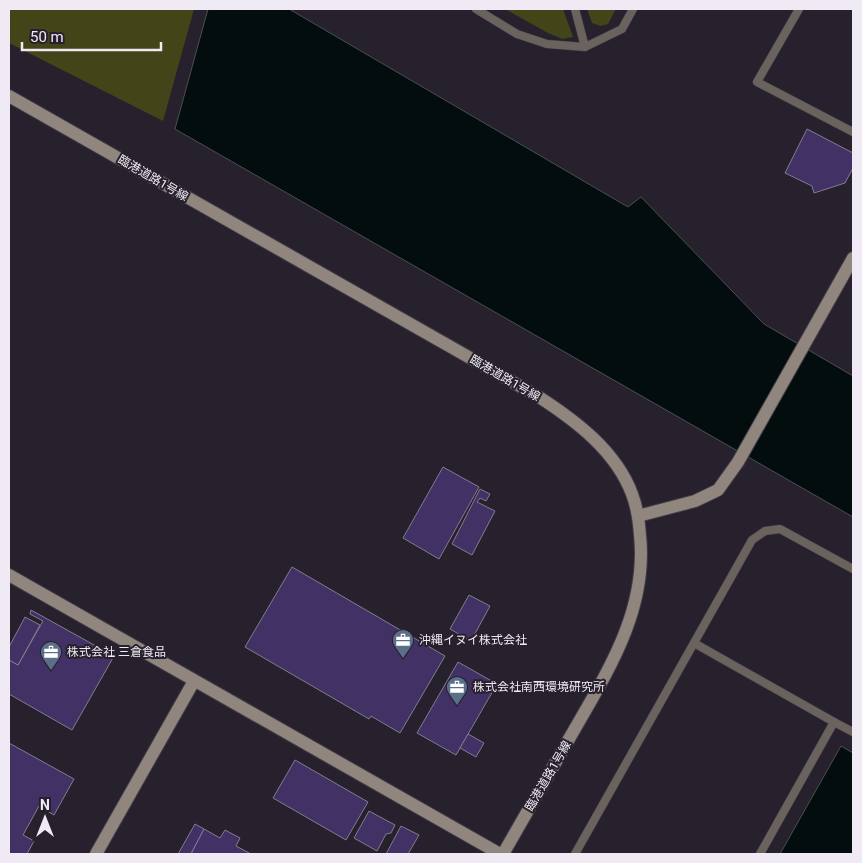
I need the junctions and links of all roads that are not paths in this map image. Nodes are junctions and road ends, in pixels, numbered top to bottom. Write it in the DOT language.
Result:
graph roads {
  1 [pos="476,9"];
  2 [pos="633,9"];
  3 [pos="799,9"];
  4 [pos="576,12"];
  5 [pos="585,47"];
  6 [pos="9,96"];
  7 [pos="853,132"];
  8 [pos="853,258"];
  9 [pos="638,516"];
  10 [pos="853,570"];
  11 [pos="9,575"];
  12 [pos="694,643"];
  13 [pos="194,681"];
  14 [pos="834,722"];
  15 [pos="853,732"];
  16 [pos="96,854"];
  17 [pos="502,854"];
  18 [pos="575,854"];
  19 [pos="760,854"];
  1 -- 5 [label="lane"];
  2 -- 5 [label="lane"];
  3 -- 7 [label="lane"];
  4 -- 5 [label="lane"];
  6 -- 9 [label="street, 臨港道路1号線"];
  8 -- 9 [label="street"];
  9 -- 17 [label="street, 臨港道路1号線"];
  10 -- 12 [label="lane"];
  11 -- 13 [label="street"];
  12 -- 14 [label="lane"];
  12 -- 18 [label="lane"];
  13 -- 16 [label="street"];
  13 -- 17 [label="street"];
  14 -- 15 [label="lane"];
  14 -- 19 [label="lane"];
}
